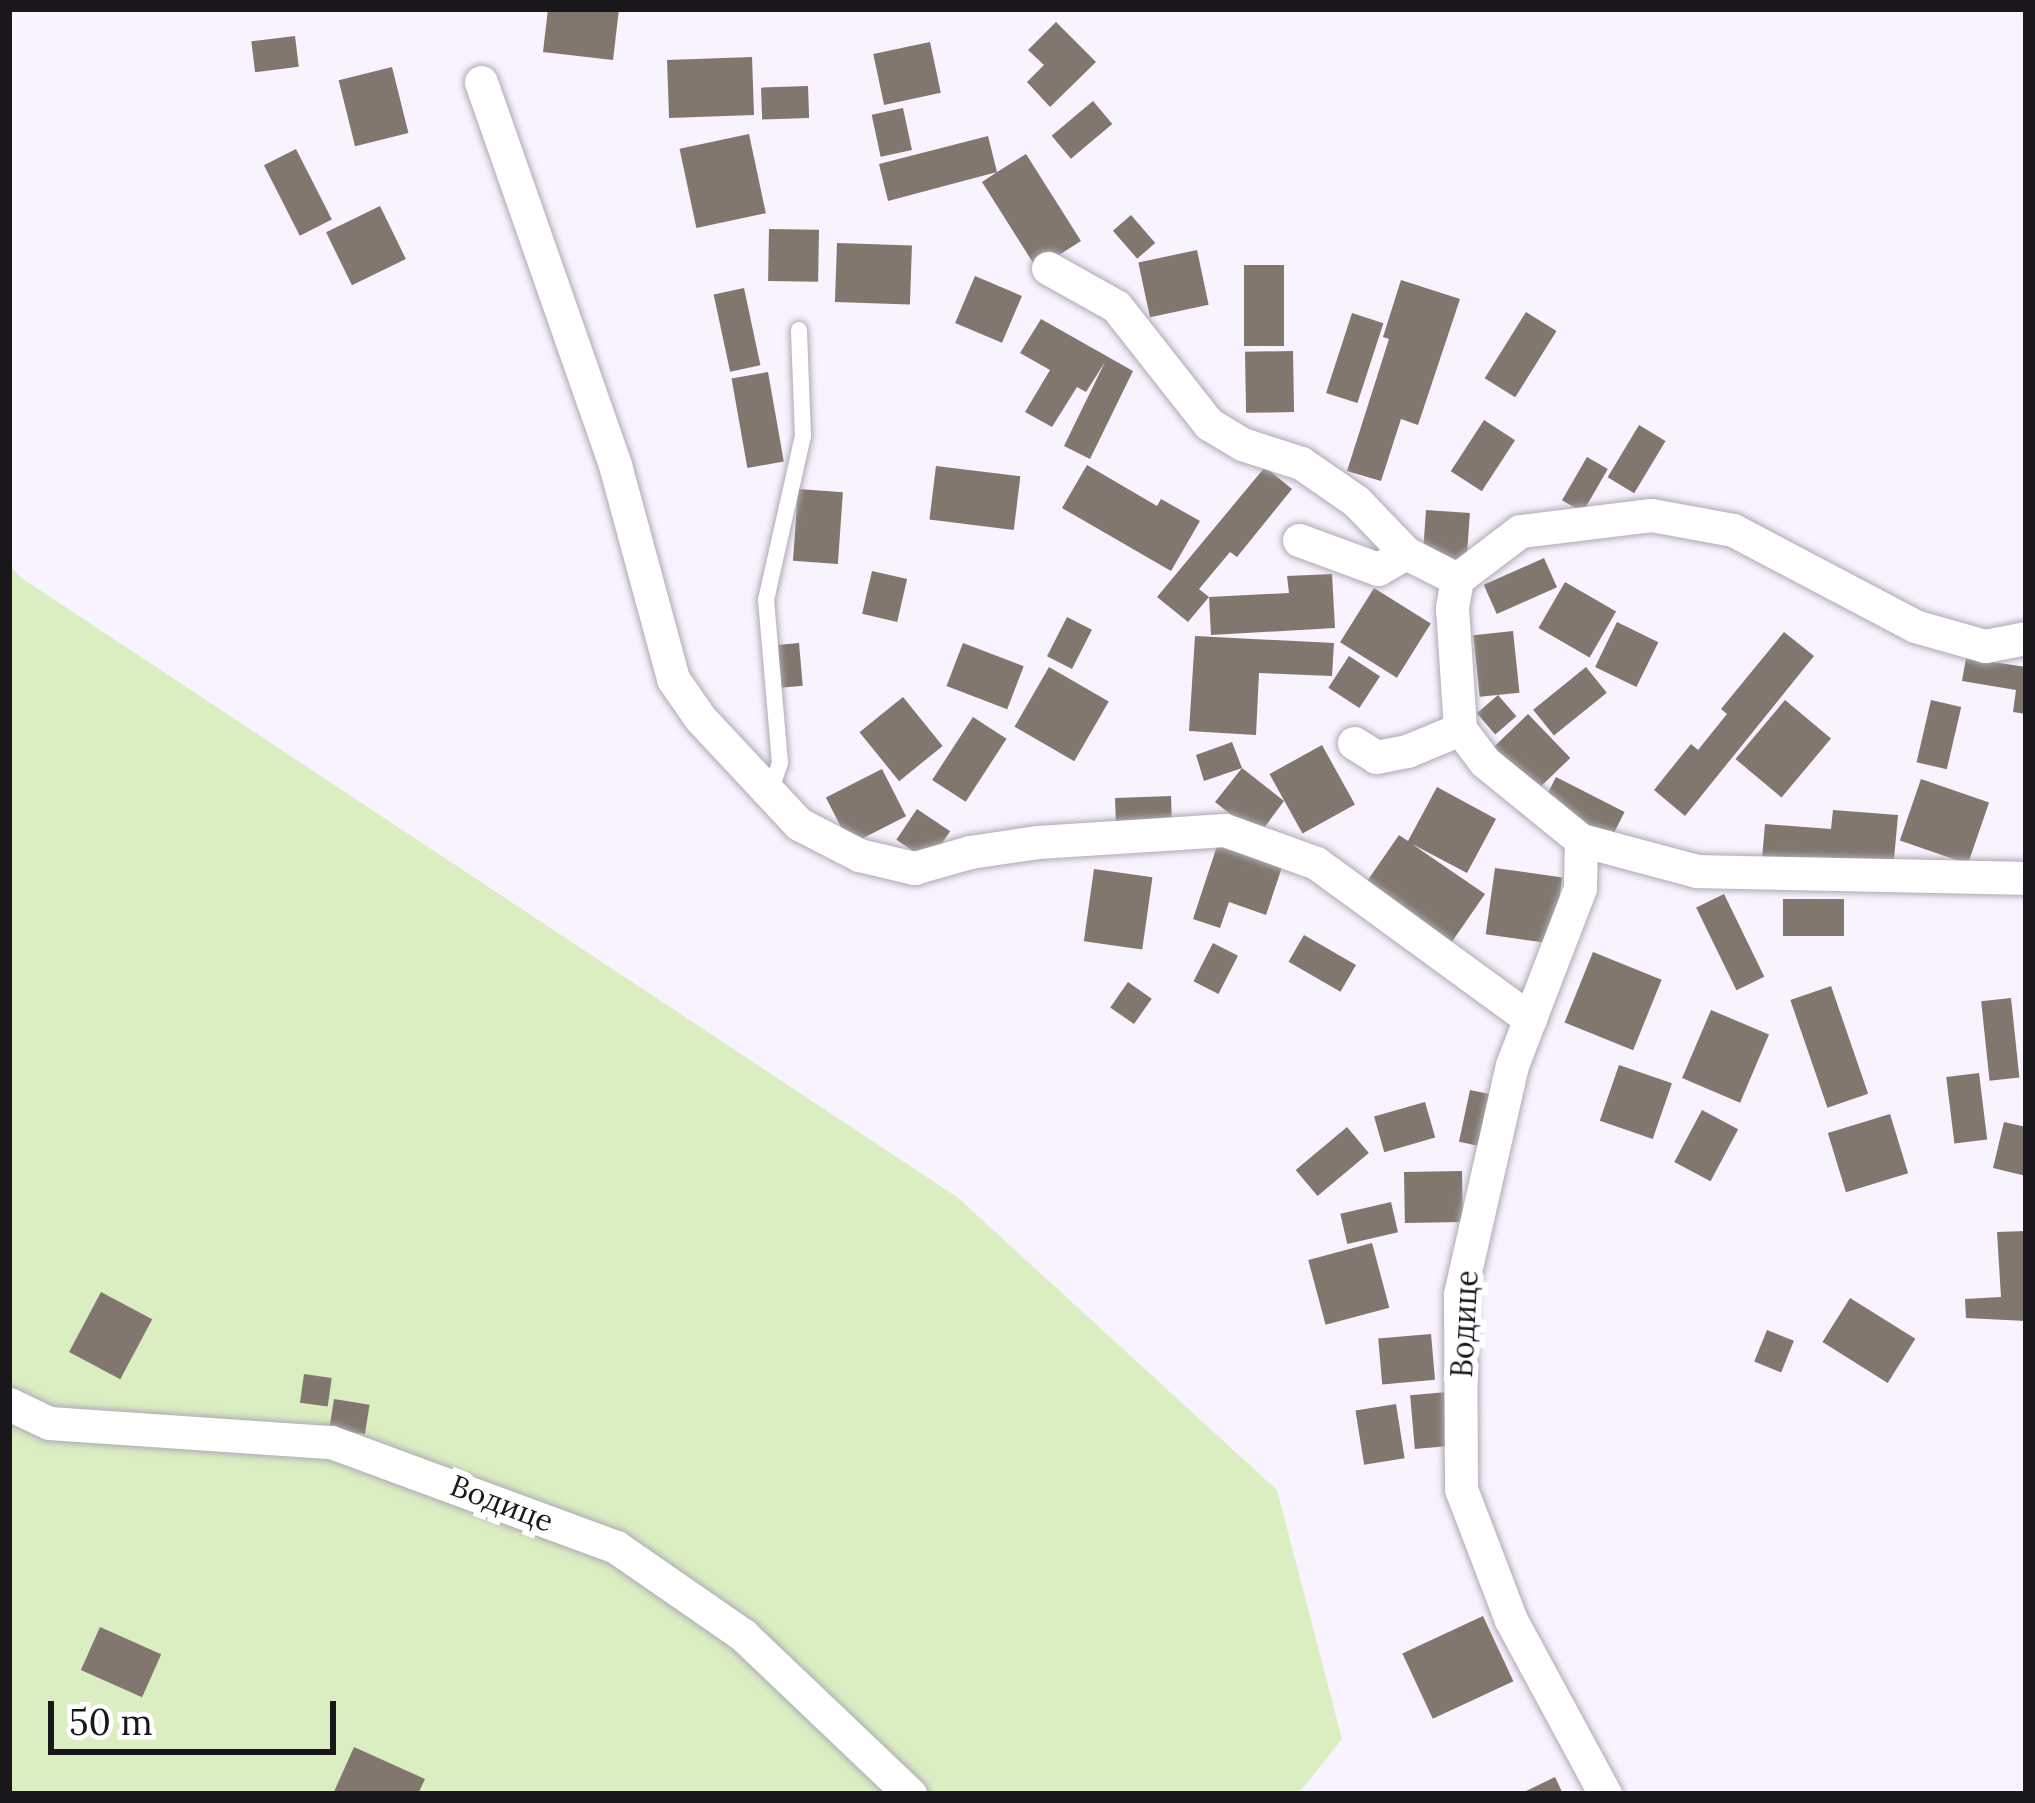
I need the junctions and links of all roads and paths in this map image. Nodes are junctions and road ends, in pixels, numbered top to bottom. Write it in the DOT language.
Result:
graph roads {
  1 [pos="481,82"];
  2 [pos="1048,268"];
  3 [pos="800,330"];
  4 [pos="1299,541"];
  5 [pos="1406,553"];
  6 [pos="1457,579"];
  7 [pos="2026,638"];
  8 [pos="1460,729"];
  9 [pos="1354,743"];
  10 [pos="770,793"];
  11 [pos="1581,839"];
  12 [pos="2026,878"];
  13 [pos="1530,1018"];
  14 [pos="9,1404"];
  15 [pos="910,1794"];
  16 [pos="1604,1794"];
  1 -- 10 [label="street"];
  2 -- 5 [label="street"];
  3 -- 10 [label="lane"];
  4 -- 5 [label="street"];
  5 -- 6 [label="street"];
  6 -- 7 [label="street"];
  6 -- 8 [label="street"];
  8 -- 9 [label="street"];
  8 -- 11 [label="street"];
  10 -- 13 [label="street"];
  11 -- 12 [label="street"];
  11 -- 13 [label="street, Водице"];
  13 -- 16 [label="street, Водице"];
  14 -- 15 [label="street, Водице"];
}
